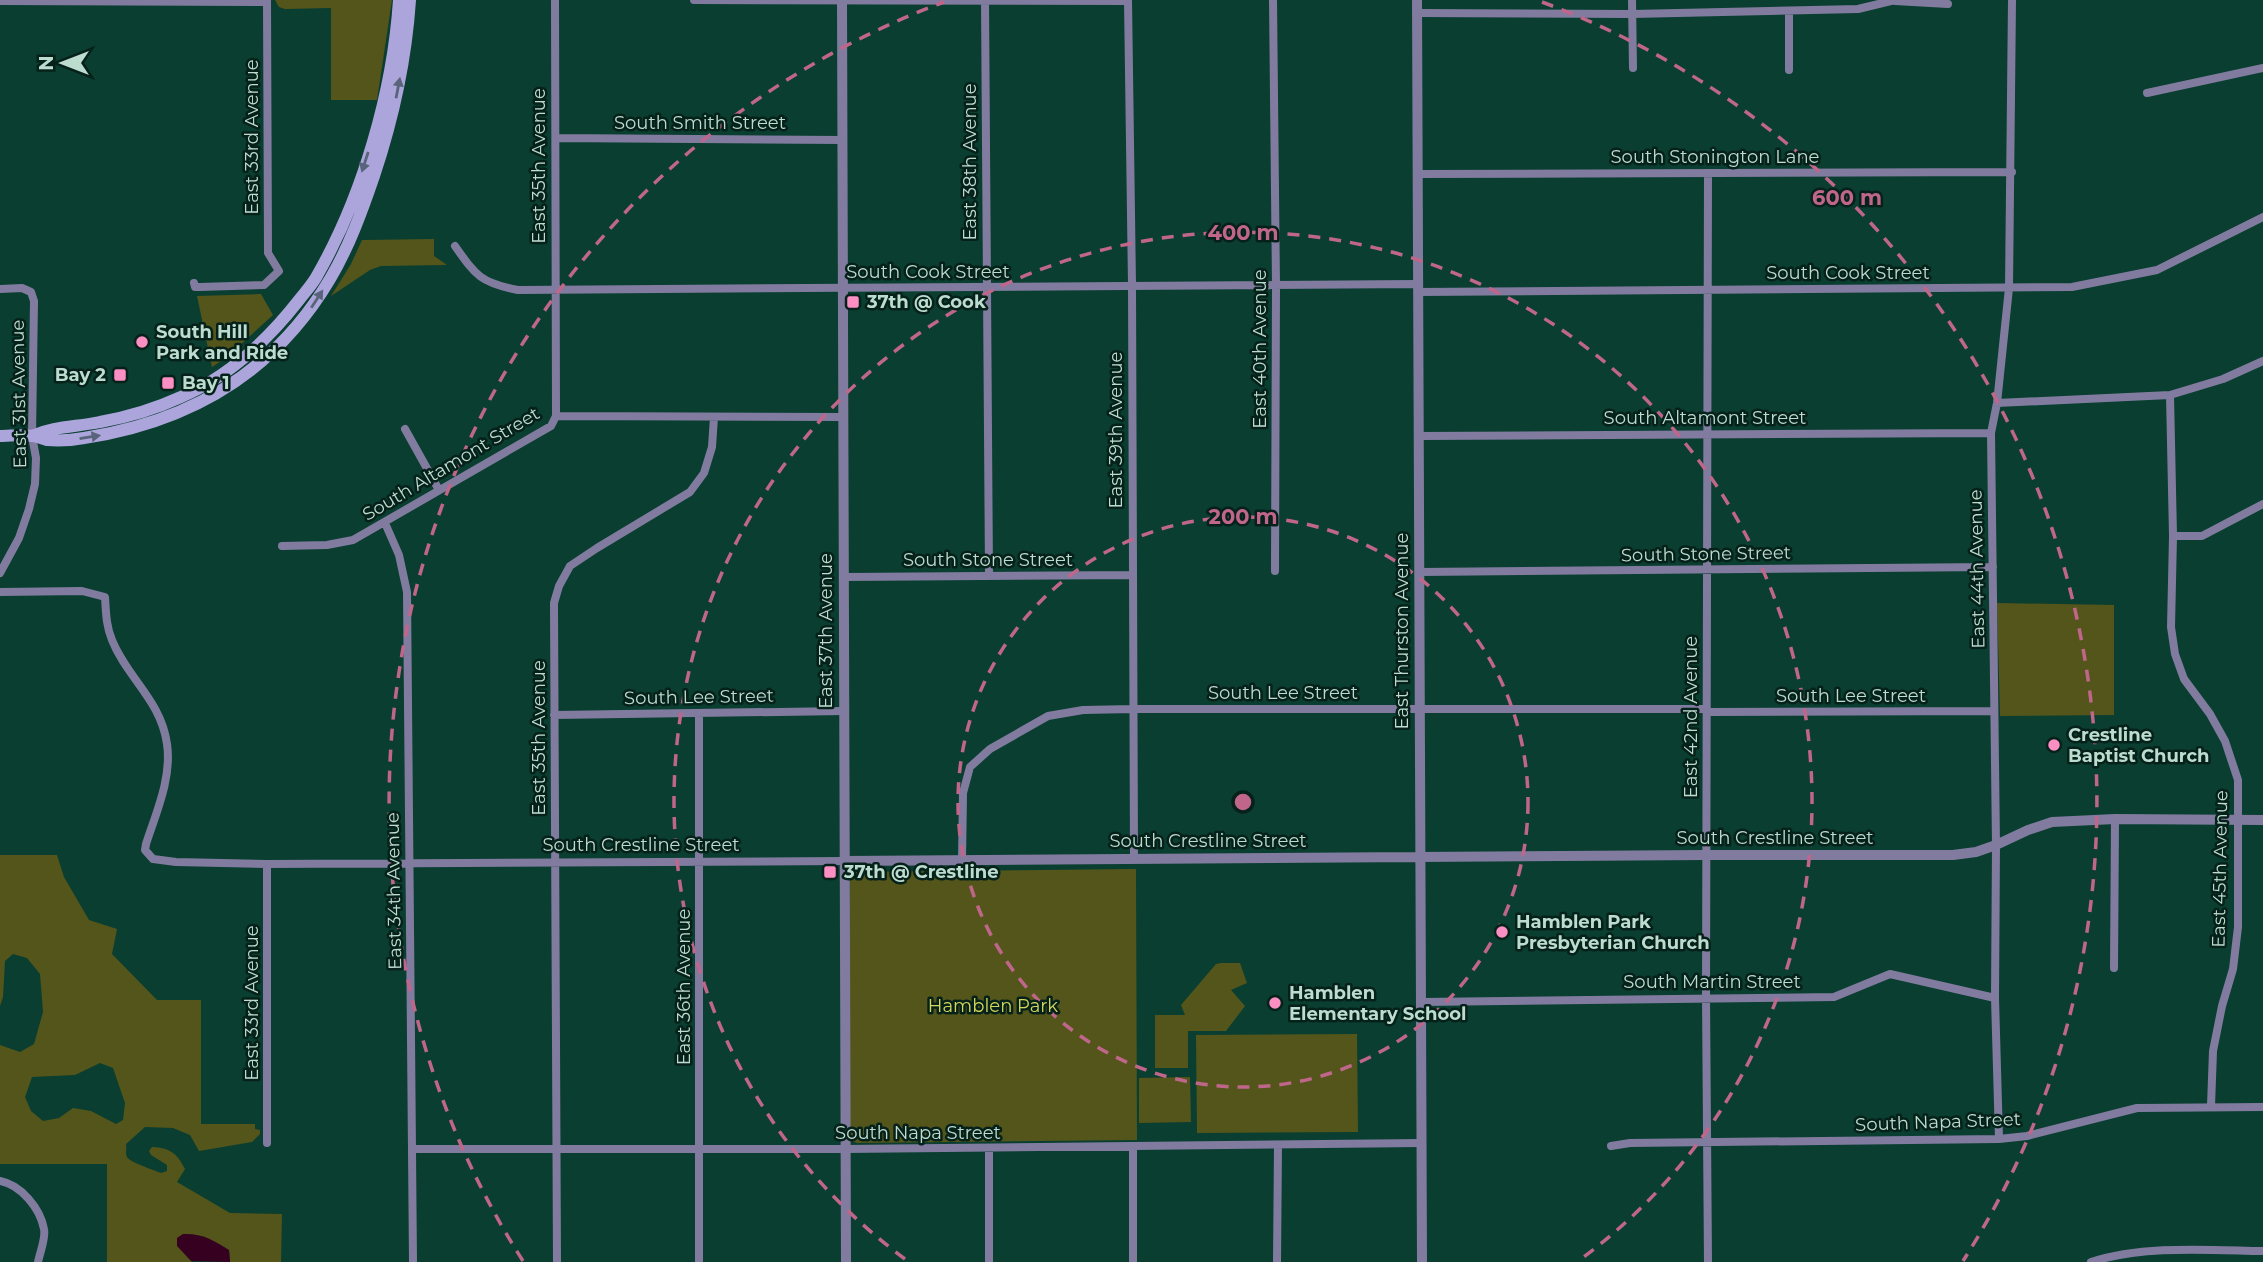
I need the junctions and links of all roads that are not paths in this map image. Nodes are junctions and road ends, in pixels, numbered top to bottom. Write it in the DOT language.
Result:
graph roads {
  1 [pos="399,0"];
  2 [pos="410,0"];
  3 [pos="555,0"];
  4 [pos="985,0"];
  5 [pos="1273,0"];
  6 [pos="1417,0"];
  7 [pos="1632,0"];
  8 [pos="1759,0"];
  9 [pos="2012,0"];
  10 [pos="0,1"];
  11 [pos="121,1"];
  12 [pos="267,1"];
  13 [pos="694,1"];
  14 [pos="842,1"];
  15 [pos="1128,1"];
  16 [pos="1895,1"];
  17 [pos="1948,4"];
  18 [pos="1789,11"];
  19 [pos="1760,12"];
  20 [pos="1417,13"];
  21 [pos="1632,14"];
  22 [pos="1633,68"];
  23 [pos="2263,68"];
  24 [pos="1789,70"];
  25 [pos="2147,93"];
  26 [pos="556,138"];
  27 [pos="843,140"];
  28 [pos="2011,172"];
  29 [pos="1708,173"];
  30 [pos="1418,174"];
  31 [pos="2263,217"];
  32 [pos="455,246"];
  33 [pos="194,283"];
  34 [pos="1132,285"];
  35 [pos="1276,286"];
  36 [pos="986,288"];
  37 [pos="1418,288"];
  38 [pos="2009,288"];
  39 [pos="0,289"];
  40 [pos="843,289"];
  41 [pos="554,290"];
  42 [pos="1708,290"];
  43 [pos="2263,361"];
  44 [pos="2171,395"];
  45 [pos="1997,403"];
  46 [pos="555,416"];
  47 [pos="843,416"];
  48 [pos="714,417"];
  49 [pos="405,429"];
  50 [pos="1991,433"];
  51 [pos="1707,434"];
  52 [pos="0,436"];
  53 [pos="32,436"];
  54 [pos="1419,436"];
  55 [pos="439,490"];
  56 [pos="2263,504"];
  57 [pos="384,523"];
  58 [pos="2173,536"];
  59 [pos="282,545"];
  60 [pos="1993,567"];
  61 [pos="1707,570"];
  62 [pos="1275,571"];
  63 [pos="1419,572"];
  64 [pos="0,573"];
  65 [pos="1132,575"];
  66 [pos="989,576"];
  67 [pos="844,577"];
  68 [pos="0,592"];
  69 [pos="1420,708"];
  70 [pos="1133,709"];
  71 [pos="844,711"];
  72 [pos="1707,711"];
  73 [pos="1994,711"];
  74 [pos="699,713"];
  75 [pos="554,715"];
  76 [pos="2115,819"];
  77 [pos="2238,820"];
  78 [pos="2263,820"];
  79 [pos="1996,845"];
  80 [pos="1706,855"];
  81 [pos="1421,858"];
  82 [pos="1134,859"];
  83 [pos="962,861"];
  84 [pos="409,862"];
  85 [pos="700,862"];
  86 [pos="844,862"];
  87 [pos="555,863"];
  88 [pos="267,864"];
  89 [pos="2114,968"];
  90 [pos="1706,997"];
  91 [pos="1995,998"];
  92 [pos="1422,1002"];
  93 [pos="2211,1106"];
  94 [pos="2263,1107"];
  95 [pos="1999,1139"];
  96 [pos="1707,1142"];
  97 [pos="267,1143"];
  98 [pos="1422,1143"];
  99 [pos="1278,1145"];
  100 [pos="1133,1146"];
  101 [pos="1611,1146"];
  102 [pos="557,1148"];
  103 [pos="989,1148"];
  104 [pos="413,1149"];
  105 [pos="699,1149"];
  106 [pos="845,1149"];
  107 [pos="0,1181"];
  108 [pos="2263,1251"];
  109 [pos="38,1262"];
  110 [pos="413,1262"];
  111 [pos="557,1262"];
  112 [pos="699,1262"];
  113 [pos="845,1262"];
  114 [pos="989,1262"];
  115 [pos="1133,1262"];
  116 [pos="1277,1262"];
  117 [pos="1422,1262"];
  118 [pos="1708,1262"];
  119 [pos="2091,1262"];
  1 -- 53 [label="main road, one-way"];
  53 -- 2 [label="main road, one-way"];
  3 -- 26 [label="street, East 35th Avenue"];
  4 -- 14 [label="street"];
  4 -- 15 [label="street"];
  4 -- 36 [label="street, East 38th Avenue"];
  5 -- 35 [label="street, East 40th Avenue"];
  6 -- 20 [label="street, East Thurston Avenue"];
  7 -- 21 [label="street"];
  8 -- 19 [label="street"];
  9 -- 28 [label="street, East 44th Avenue"];
  10 -- 11 [label="street"];
  11 -- 12 [label="street"];
  12 -- 33 [label="street, East 33rd Avenue"];
  13 -- 14 [label="street"];
  14 -- 27 [label="street, East 37th Avenue"];
  15 -- 34 [label="street, East 39th Avenue"];
  16 -- 17 [label="street"];
  16 -- 18 [label="street"];
  18 -- 19 [label="street"];
  18 -- 24 [label="street"];
  19 -- 21 [label="street"];
  20 -- 21 [label="street"];
  20 -- 30 [label="street, East Thurston Avenue"];
  21 -- 22 [label="street"];
  23 -- 25 [label="street"];
  26 -- 27 [label="street, South Smith Street"];
  26 -- 41 [label="street, East 35th Avenue"];
  27 -- 40 [label="street, East 37th Avenue"];
  28 -- 29 [label="street, South Stonington Lane"];
  28 -- 38 [label="street, East 44th Avenue"];
  29 -- 30 [label="street, South Stonington Lane"];
  29 -- 42 [label="street, East 42nd Avenue"];
  30 -- 37 [label="street, East Thurston Avenue"];
  31 -- 38 [label="street, South Cook Street"];
  32 -- 41 [label="street, South Cook Street"];
  34 -- 35 [label="street, South Cook Street"];
  34 -- 36 [label="street, South Cook Street"];
  34 -- 65 [label="street, East 39th Avenue"];
  35 -- 37 [label="street, South Cook Street"];
  35 -- 62 [label="street, East 40th Avenue"];
  36 -- 40 [label="street, South Cook Street"];
  36 -- 66 [label="street, East 38th Avenue"];
  37 -- 42 [label="street, South Cook Street"];
  37 -- 54 [label="street, East Thurston Avenue"];
  38 -- 42 [label="street, South Cook Street"];
  38 -- 45 [label="street, East 44th Avenue"];
  39 -- 53 [label="street, East 31st Avenue"];
  40 -- 41 [label="street, South Cook Street"];
  40 -- 47 [label="street, East 37th Avenue"];
  41 -- 46 [label="street, East 35th Avenue"];
  42 -- 51 [label="street, East 42nd Avenue"];
  43 -- 44 [label="street"];
  44 -- 45 [label="street"];
  44 -- 58 [label="street, East 45th Avenue"];
  45 -- 50 [label="street, East 44th Avenue"];
  46 -- 48 [label="street, South Altamont Street"];
  46 -- 55 [label="street, South Altamont Street"];
  47 -- 48 [label="street, South Altamont Street"];
  47 -- 67 [label="street, East 37th Avenue"];
  48 -- 75 [label="street, East 35th Avenue"];
  49 -- 55 [label="street"];
  50 -- 51 [label="street, South Altamont Street"];
  50 -- 60 [label="street, East 44th Avenue"];
  51 -- 54 [label="street, South Altamont Street"];
  51 -- 61 [label="street, East 42nd Avenue"];
  52 -- 53 [label="main road"];
  53 -- 64 [label="street, East 31st Avenue"];
  54 -- 63 [label="street, East Thurston Avenue"];
  55 -- 57 [label="street, South Altamont Street"];
  56 -- 58 [label="street"];
  57 -- 59 [label="street, South Altamont Street"];
  57 -- 84 [label="street, East 34th Avenue"];
  58 -- 77 [label="street, East 45th Avenue"];
  60 -- 61 [label="street, South Stone Street"];
  60 -- 73 [label="street, East 44th Avenue"];
  61 -- 63 [label="street, South Stone Street"];
  61 -- 72 [label="street, East 42nd Avenue"];
  63 -- 69 [label="street, East Thurston Avenue"];
  65 -- 66 [label="street, South Stone Street"];
  65 -- 70 [label="street, East 39th Avenue"];
  66 -- 67 [label="street, South Stone Street"];
  67 -- 71 [label="street, East 37th Avenue"];
  68 -- 88 [label="street, South Crestline Street"];
  69 -- 70 [label="street, South Lee Street"];
  69 -- 72 [label="street, South Lee Street"];
  69 -- 81 [label="street, East Thurston Avenue"];
  70 -- 82 [label="street, East 39th Avenue"];
  70 -- 83 [label="street, South Lee Street"];
  71 -- 74 [label="street, South Lee Street"];
  71 -- 86 [label="street, East 37th Avenue"];
  72 -- 73 [label="street, South Lee Street"];
  72 -- 80 [label="street, East 42nd Avenue"];
  73 -- 79 [label="street, East 44th Avenue"];
  74 -- 75 [label="street, South Lee Street"];
  74 -- 85 [label="street, East 36th Avenue"];
  75 -- 87 [label="street, East 35th Avenue"];
  76 -- 77 [label="street, South Crestline Street"];
  76 -- 79 [label="street, South Crestline Street"];
  76 -- 89 [label="street"];
  77 -- 78 [label="street, South Crestline Street"];
  77 -- 93 [label="street, East 45th Avenue"];
  79 -- 80 [label="street, South Crestline Street"];
  79 -- 91 [label="street, East 44th Avenue"];
  80 -- 81 [label="street, South Crestline Street"];
  80 -- 90 [label="street, East 42nd Avenue"];
  81 -- 82 [label="street, South Crestline Street"];
  81 -- 92 [label="street, East Thurston Avenue"];
  82 -- 83 [label="street, South Crestline Street"];
  83 -- 86 [label="street, South Crestline Street"];
  84 -- 87 [label="street, South Crestline Street"];
  84 -- 88 [label="street, South Crestline Street"];
  84 -- 104 [label="street, East 34th Avenue"];
  85 -- 86 [label="street, South Crestline Street"];
  85 -- 87 [label="street, South Crestline Street"];
  85 -- 105 [label="street, East 36th Avenue"];
  86 -- 106 [label="street, East 37th Avenue"];
  87 -- 102 [label="street, East 35th Avenue"];
  88 -- 97 [label="street, East 33rd Avenue"];
  90 -- 91 [label="street, South Martin Street"];
  90 -- 92 [label="street, South Martin Street"];
  90 -- 96 [label="street, East 42nd Avenue"];
  91 -- 95 [label="street, East 44th Avenue"];
  92 -- 98 [label="street, East Thurston Avenue"];
  93 -- 94 [label="street, South Napa Street"];
  93 -- 95 [label="street, South Napa Street"];
  95 -- 96 [label="street, South Napa Street"];
  96 -- 101 [label="street, South Napa Street"];
  96 -- 118 [label="street, East 42nd Avenue"];
  98 -- 99 [label="street, South Napa Street"];
  98 -- 117 [label="street, East Thurston Avenue"];
  99 -- 100 [label="street, South Napa Street"];
  99 -- 116 [label="street"];
  100 -- 103 [label="street, South Napa Street"];
  100 -- 115 [label="street"];
  102 -- 104 [label="street, South Napa Street"];
  102 -- 105 [label="street, South Napa Street"];
  102 -- 111 [label="street, East 35th Avenue"];
  103 -- 106 [label="street, South Napa Street"];
  103 -- 114 [label="street"];
  104 -- 110 [label="street, East 34th Avenue"];
  105 -- 106 [label="street, South Napa Street"];
  105 -- 112 [label="street, East 36th Avenue"];
  106 -- 113 [label="street, East 37th Avenue"];
  107 -- 109 [label="street"];
  108 -- 119 [label="street"];
}
